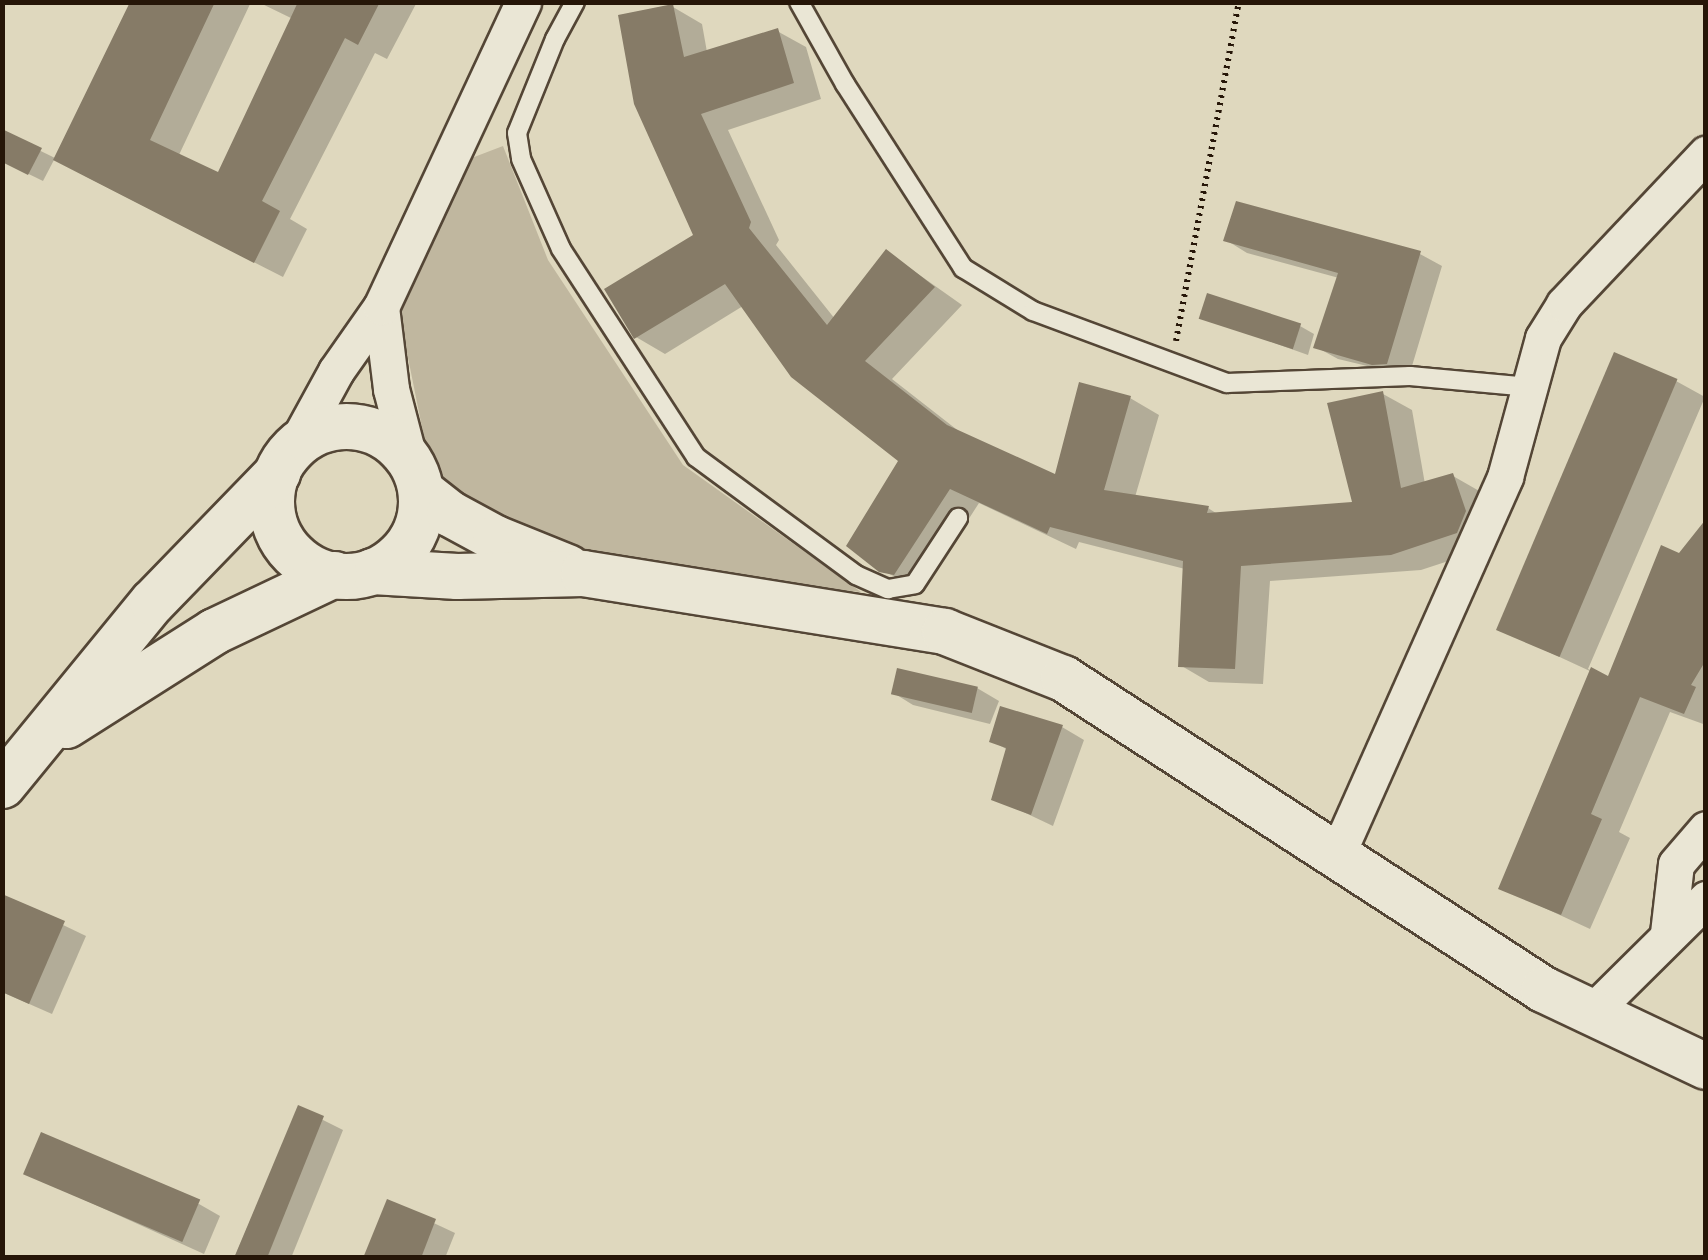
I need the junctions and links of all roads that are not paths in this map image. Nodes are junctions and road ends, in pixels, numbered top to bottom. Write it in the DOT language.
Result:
graph roads {
  1 [pos="523,2"];
  2 [pos="575,2"];
  3 [pos="799,2"];
  4 [pos="1706,154"];
  5 [pos="381,308"];
  6 [pos="1529,387"];
  7 [pos="286,459"];
  8 [pos="415,475"];
  9 [pos="958,518"];
  10 [pos="353,573"];
  11 [pos="583,573"];
  12 [pos="31,748"];
  13 [pos="2,785"];
  14 [pos="1706,829"];
  15 [pos="1336,857"];
  16 [pos="1706,899"];
  17 [pos="1668,934"];
  18 [pos="1592,1012"];
  19 [pos="1706,1066"];
  1 -- 5 [label="street"];
  2 -- 9 [label="lane"];
  3 -- 6 [label="lane"];
  4 -- 6 [label="street"];
  5 -- 7 [label="street"];
  5 -- 8 [label="street"];
  6 -- 15 [label="street"];
  7 -- 8 [label="street"];
  7 -- 10 [label="street"];
  7 -- 12 [label="street"];
  8 -- 10 [label="street"];
  8 -- 11 [label="street"];
  10 -- 11 [label="street"];
  10 -- 12 [label="street"];
  11 -- 15 [label="street"];
  12 -- 13 [label="street"];
  14 -- 17 [label="street"];
  15 -- 18 [label="street"];
  16 -- 17 [label="street"];
  17 -- 18 [label="street"];
  18 -- 19 [label="street"];
}
